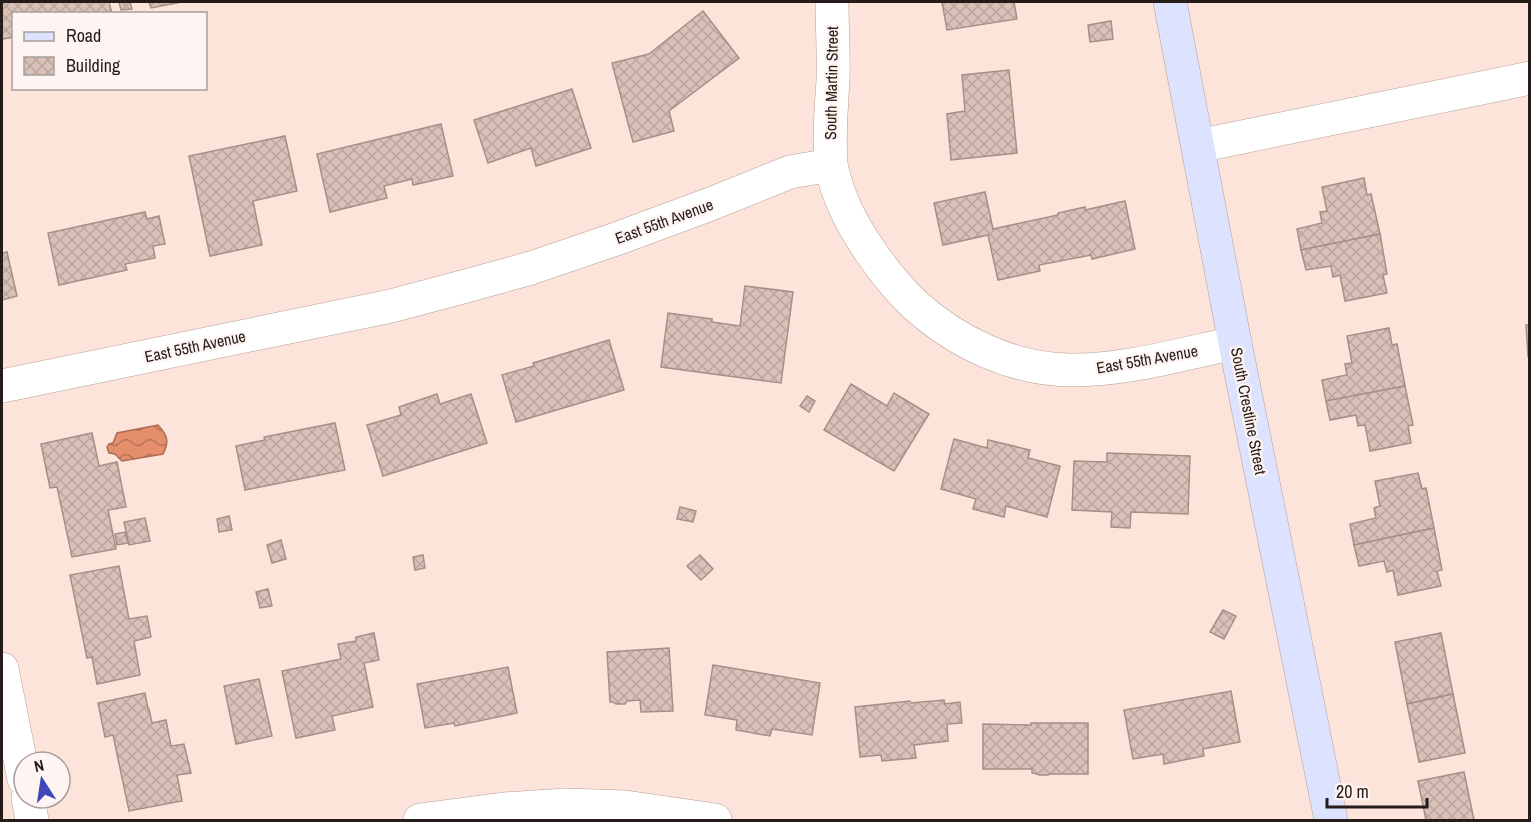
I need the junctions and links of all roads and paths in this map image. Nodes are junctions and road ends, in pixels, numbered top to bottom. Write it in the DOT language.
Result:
graph roads {
  1 [pos="832,2"];
  2 [pos="1170,2"];
  3 [pos="1530,78"];
  4 [pos="1198,146"];
  5 [pos="831,165"];
  6 [pos="1235,343"];
  7 [pos="2,386"];
  8 [pos="2,669"];
  9 [pos="18,750"];
  10 [pos="624,814"];
  11 [pos="420,820"];
  12 [pos="715,820"];
  13 [pos="1331,820"];
  1 -- 5 [label="street, South Martin Street"];
  2 -- 4 [label="street, South Crestline Street"];
  3 -- 4 [label="street"];
  4 -- 6 [label="street, South Crestline Street"];
  5 -- 6 [label="street, East 55th Avenue"];
  5 -- 7 [label="street, East 55th Avenue"];
  6 -- 13 [label="street, South Crestline Street"];
  8 -- 9 [label="street"];
  10 -- 11 [label="street"];
  10 -- 12 [label="street"];
}
